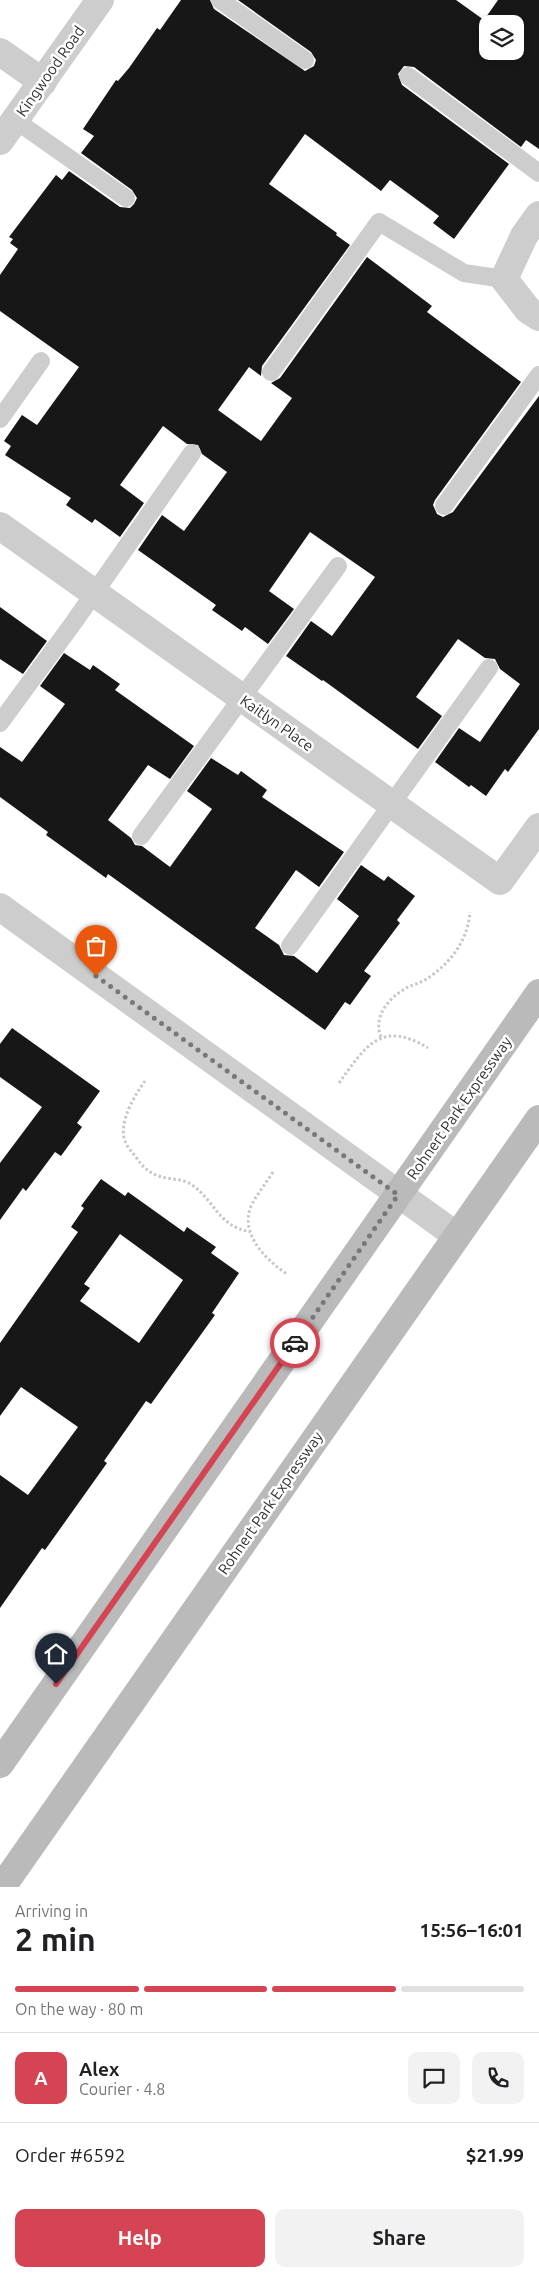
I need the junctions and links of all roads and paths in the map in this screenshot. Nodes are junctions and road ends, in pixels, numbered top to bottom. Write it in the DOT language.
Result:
graph roads {
  1 [pos="100,0"];
  2 [pos="220,0"];
  3 [pos="0,52"];
  4 [pos="305,60"];
  5 [pos="408,76"];
  6 [pos="43,82"];
  7 [pos="8,130"];
  8 [pos="539,173"];
  9 [pos="126,198"];
  10 [pos="539,215"];
  11 [pos="504,280"];
  12 [pos="539,317"];
  13 [pos="41,361"];
  14 [pos="271,372"];
  15 [pos="539,375"];
  16 [pos="0,419"];
  17 [pos="192,453"];
  18 [pos="444,506"];
  19 [pos="0,526"];
  20 [pos="338,566"];
  21 [pos="94,594"];
  22 [pos="489,668"];
  23 [pos="243,698"];
  24 [pos="0,723"];
  25 [pos="390,803"];
  26 [pos="539,827"];
  27 [pos="141,836"];
  28 [pos="0,907"];
  29 [pos="470,912"];
  30 [pos="290,946"];
  31 [pos="539,993"];
  32 [pos="381,1038"];
  33 [pos="428,1048"];
  34 [pos="145,1081"];
  35 [pos="340,1083"];
  36 [pos="539,1119"];
  37 [pos="273,1172"];
  38 [pos="398,1195"];
  39 [pos="250,1232"];
  40 [pos="457,1236"];
  41 [pos="287,1274"];
  42 [pos="0,1764"];
  43 [pos="2,1887"];
  1 -- 6 [label="street, Kingwood Road"];
  2 -- 4 [label="lane"];
  3 -- 6 [label="street"];
  5 -- 8 [label="lane"];
  6 -- 7 [label="street, Kingwood Road"];
  7 -- 9 [label="lane"];
  10 -- 11 [label="street"];
  11 -- 12 [label="street"];
  11 -- 14 [label="lane"];
  13 -- 16 [label="lane"];
  15 -- 18 [label="lane"];
  17 -- 21 [label="lane"];
  19 -- 21 [label="street, Kaitlyn Place"];
  20 -- 23 [label="lane"];
  21 -- 23 [label="street, Kaitlyn Place"];
  21 -- 24 [label="lane"];
  22 -- 25 [label="lane"];
  23 -- 25 [label="street, Kaitlyn Place"];
  23 -- 27 [label="lane"];
  25 -- 26 [label="street, Kaitlyn Place"];
  25 -- 30 [label="lane"];
  28 -- 38 [label="street"];
  29 -- 32 [label="path"];
  31 -- 38 [label="main road, Rohnert Park Expressway"];
  32 -- 33 [label="path"];
  32 -- 35 [label="path"];
  34 -- 39 [label="path"];
  36 -- 40 [label="main road, Rohnert Park Expressway"];
  37 -- 39 [label="path"];
  38 -- 40 [label="street"];
  38 -- 42 [label="main road, Rohnert Park Expressway"];
  39 -- 41 [label="path"];
  40 -- 43 [label="main road, Rohnert Park Expressway"];
}
